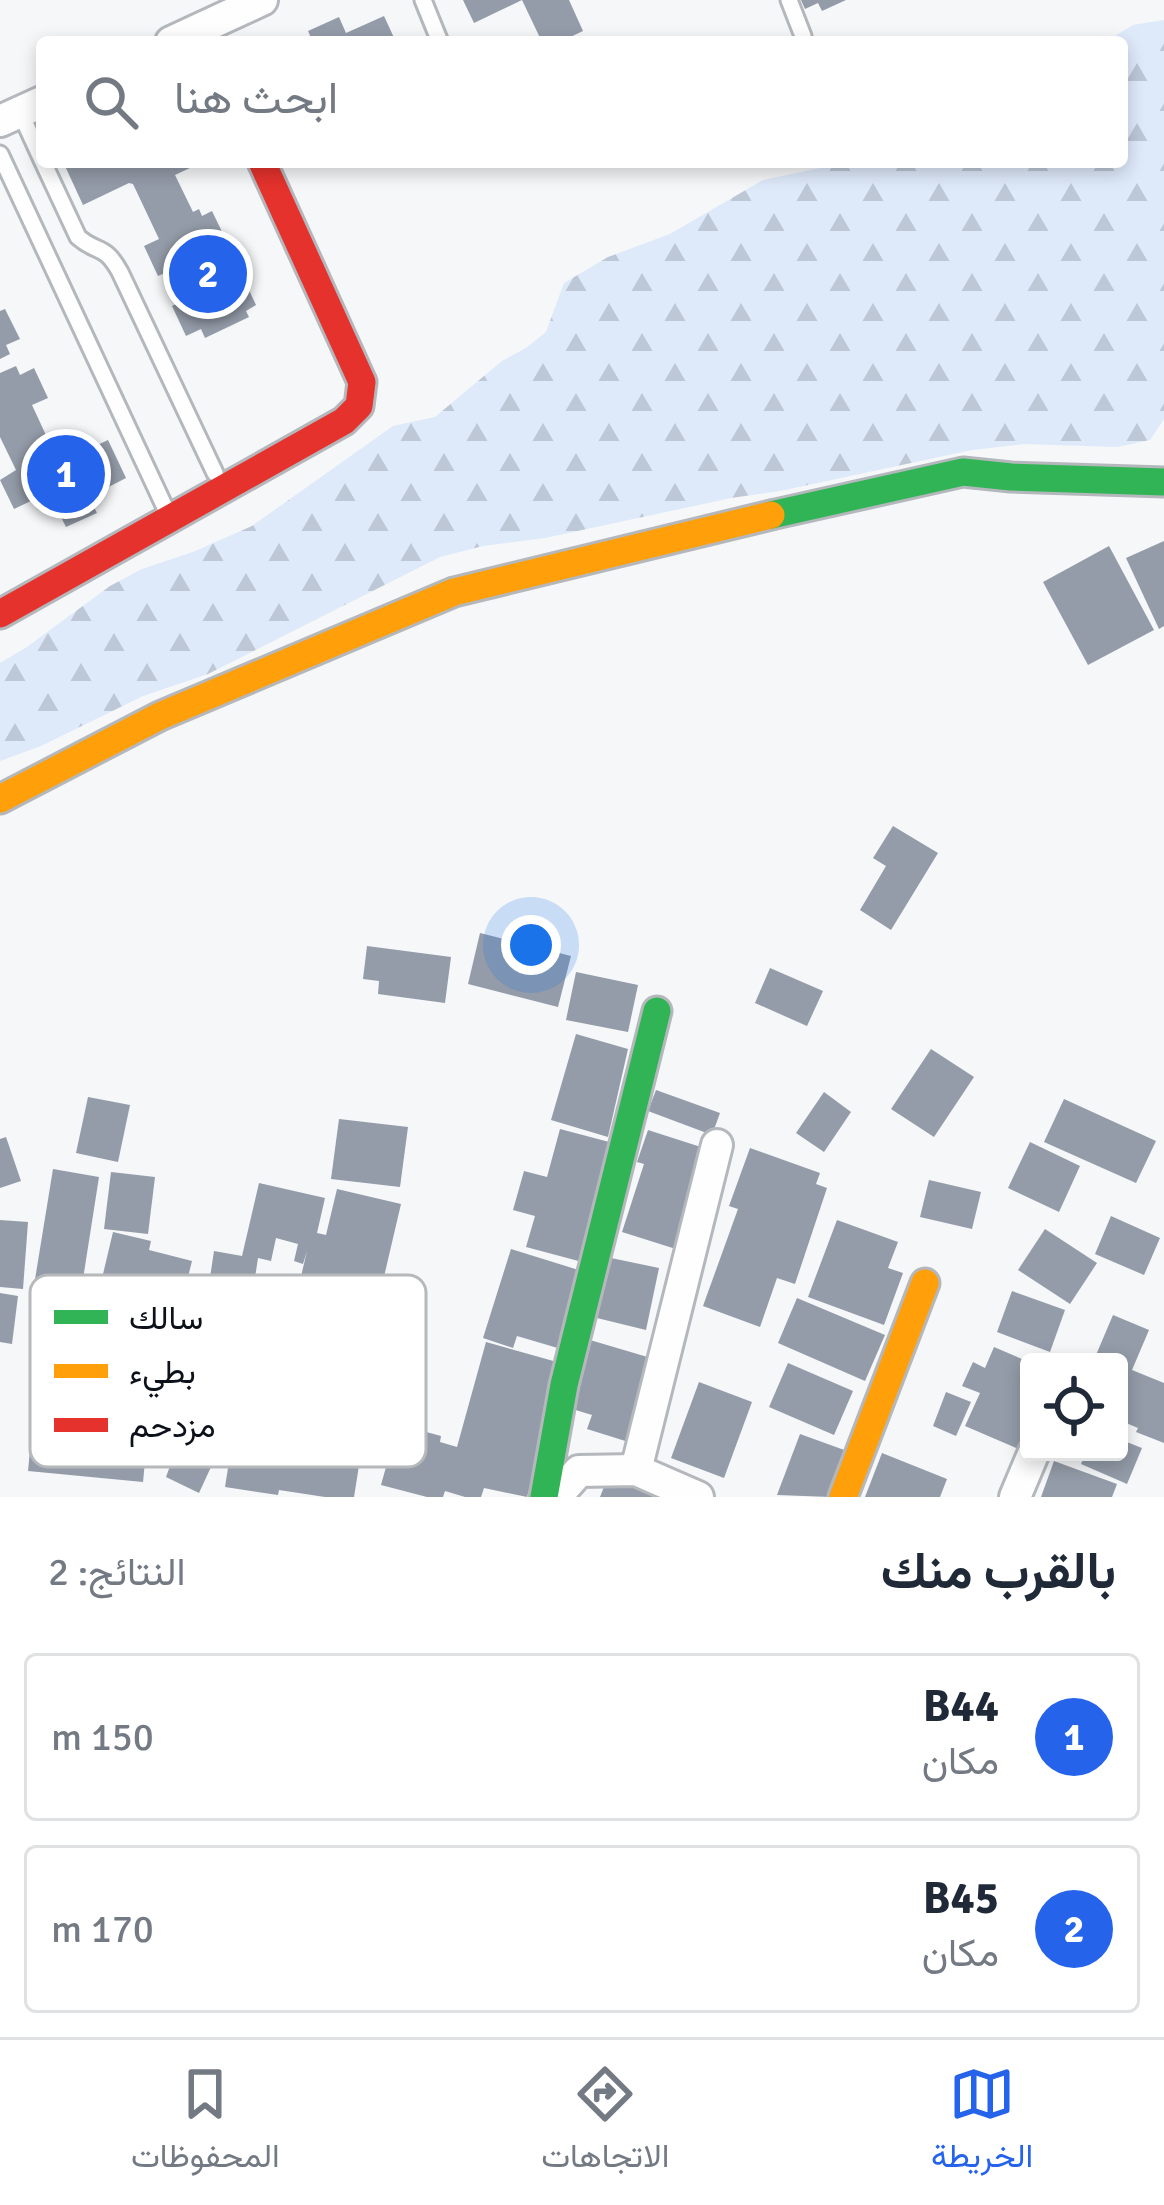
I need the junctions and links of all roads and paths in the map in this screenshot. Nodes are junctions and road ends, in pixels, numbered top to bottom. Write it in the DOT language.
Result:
graph roads {
  1 [pos="262,0"];
  2 [pos="423,0"];
  3 [pos="789,0"];
  4 [pos="204,35"];
  5 [pos="438,36"];
  6 [pos="803,36"];
  7 [pos="21,112"];
  8 [pos="36,145"];
  9 [pos="0,154"];
  10 [pos="46,168"];
  11 [pos="265,168"];
  12 [pos="215,473"];
  13 [pos="1164,482"];
  14 [pos="170,519"];
  15 [pos="4,602"];
  16 [pos="0,800"];
  17 [pos="658,1011"];
  18 [pos="717,1145"];
  19 [pos="925,1283"];
  20 [pos="1030,1461"];
  21 [pos="636,1470"];
  22 [pos="544,1497"];
  23 [pos="556,1497"];
  24 [pos="698,1497"];
  25 [pos="843,1497"];
  26 [pos="1015,1497"];
  1 -- 4 [label="street"];
  2 -- 5 [label="lane"];
  3 -- 6 [label="lane"];
  7 -- 8 [label="lane"];
  9 -- 14 [label="lane"];
  10 -- 12 [label="lane"];
  11 -- 14 [label="street"];
  13 -- 16 [label="street"];
  14 -- 15 [label="street"];
  17 -- 22 [label="street"];
  18 -- 21 [label="street"];
  19 -- 25 [label="street"];
  20 -- 26 [label="street"];
  21 -- 23 [label="street"];
  21 -- 24 [label="street"];
}
